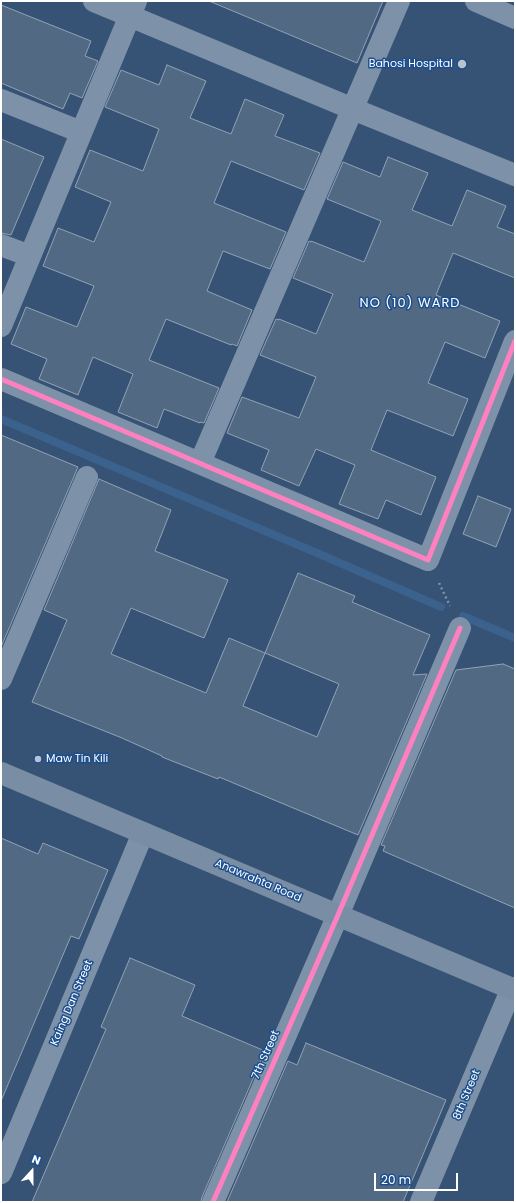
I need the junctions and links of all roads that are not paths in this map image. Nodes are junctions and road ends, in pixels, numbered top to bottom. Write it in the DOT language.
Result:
graph roads {
  1 [pos="94,1"];
  2 [pos="399,1"];
  3 [pos="476,1"];
  4 [pos="132,8"];
  5 [pos="515,18"];
  6 [pos="1,100"];
  7 [pos="353,109"];
  8 [pos="81,132"];
  9 [pos="515,175"];
  10 [pos="1,245"];
  11 [pos="30,256"];
  12 [pos="1,326"];
  13 [pos="515,341"];
  14 [pos="1,379"];
  15 [pos="200,463"];
  16 [pos="87,477"];
  17 [pos="460,628"];
  18 [pos="1,679"];
  19 [pos="1,773"];
  20 [pos="143,833"];
  21 [pos="338,915"];
  22 [pos="513,989"];
  23 [pos="1,1173"];
  24 [pos="213,1202"];
  25 [pos="421,1202"];
  1 -- 4 [label="street"];
  2 -- 7 [label="street"];
  3 -- 5 [label="street"];
  4 -- 7 [label="street"];
  4 -- 8 [label="street"];
  6 -- 8 [label="street"];
  7 -- 9 [label="street"];
  7 -- 15 [label="street"];
  8 -- 11 [label="street"];
  10 -- 11 [label="street"];
  11 -- 12 [label="street"];
  13 -- 15 [label="street"];
  14 -- 15 [label="street"];
  16 -- 18 [label="street"];
  17 -- 21 [label="street, 7th Street"];
  19 -- 20 [label="main road, Anawrahta Road"];
  20 -- 21 [label="main road, Anawrahta Road"];
  20 -- 23 [label="street, Kaing Dan Street"];
  21 -- 22 [label="main road, Anawrahta Road"];
  21 -- 24 [label="street, 7th Street"];
  22 -- 25 [label="street, 8th Street"];
}
